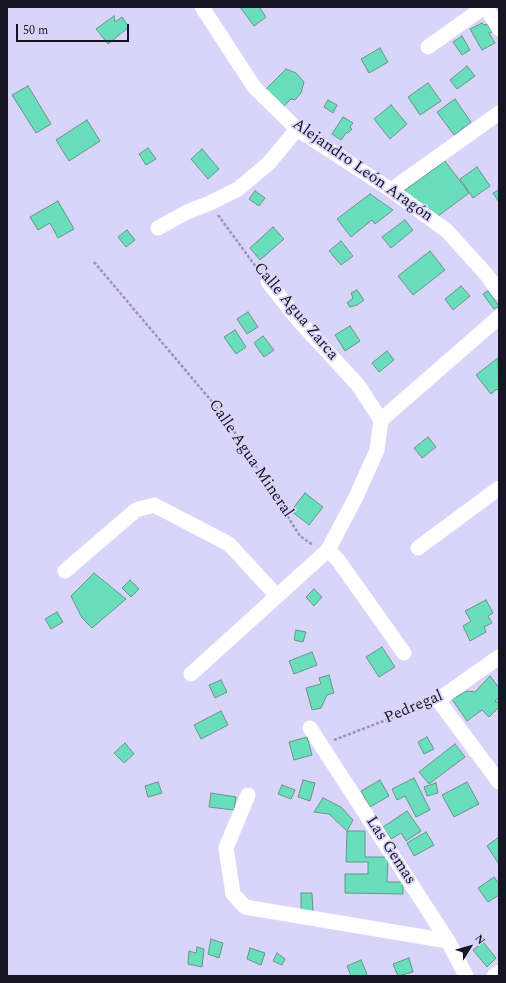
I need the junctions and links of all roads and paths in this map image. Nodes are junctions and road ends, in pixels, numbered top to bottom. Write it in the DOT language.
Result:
graph roads {
  1 [pos="202,7"];
  2 [pos="485,7"];
  3 [pos="499,29"];
  4 [pos="428,47"];
  5 [pos="499,113"];
  6 [pos="297,129"];
  7 [pos="391,190"];
  8 [pos="210,203"];
  9 [pos="158,228"];
  10 [pos="94,262"];
  11 [pos="268,282"];
  12 [pos="499,292"];
  13 [pos="499,317"];
  14 [pos="381,420"];
  15 [pos="499,488"];
  16 [pos="418,548"];
  17 [pos="328,550"];
  18 [pos="66,570"];
  19 [pos="277,596"];
  20 [pos="404,653"];
  21 [pos="499,657"];
  22 [pos="191,674"];
  23 [pos="438,700"];
  24 [pos="310,728"];
  25 [pos="321,745"];
  26 [pos="499,782"];
  27 [pos="248,795"];
  28 [pos="448,941"];
  29 [pos="499,972"];
  30 [pos="466,976"];
  31 [pos="494,976"];
  1 -- 6 [label="street, Alejandro León Aragón"];
  2 -- 3 [label="street"];
  2 -- 4 [label="street"];
  5 -- 7 [label="street"];
  6 -- 7 [label="street, Alejandro León Aragón"];
  6 -- 8 [label="street"];
  7 -- 12 [label="street, Alejandro León Aragón"];
  8 -- 9 [label="street"];
  8 -- 11 [label="path, Calle Agua Zarca"];
  10 -- 17 [label="path, Calle Agua Mineral"];
  11 -- 14 [label="street, Calle Agua Zarca"];
  13 -- 14 [label="street"];
  14 -- 17 [label="street"];
  15 -- 16 [label="street"];
  17 -- 19 [label="street"];
  17 -- 20 [label="street"];
  18 -- 19 [label="street"];
  19 -- 22 [label="street"];
  21 -- 23 [label="street, Pedregal"];
  23 -- 25 [label="path, Pedregal"];
  23 -- 26 [label="street"];
  24 -- 25 [label="street, Las Gemas"];
  25 -- 28 [label="street, Las Gemas"];
  27 -- 28 [label="street"];
  28 -- 30 [label="street, Las Gemas"];
  29 -- 31 [label="street"];
}
